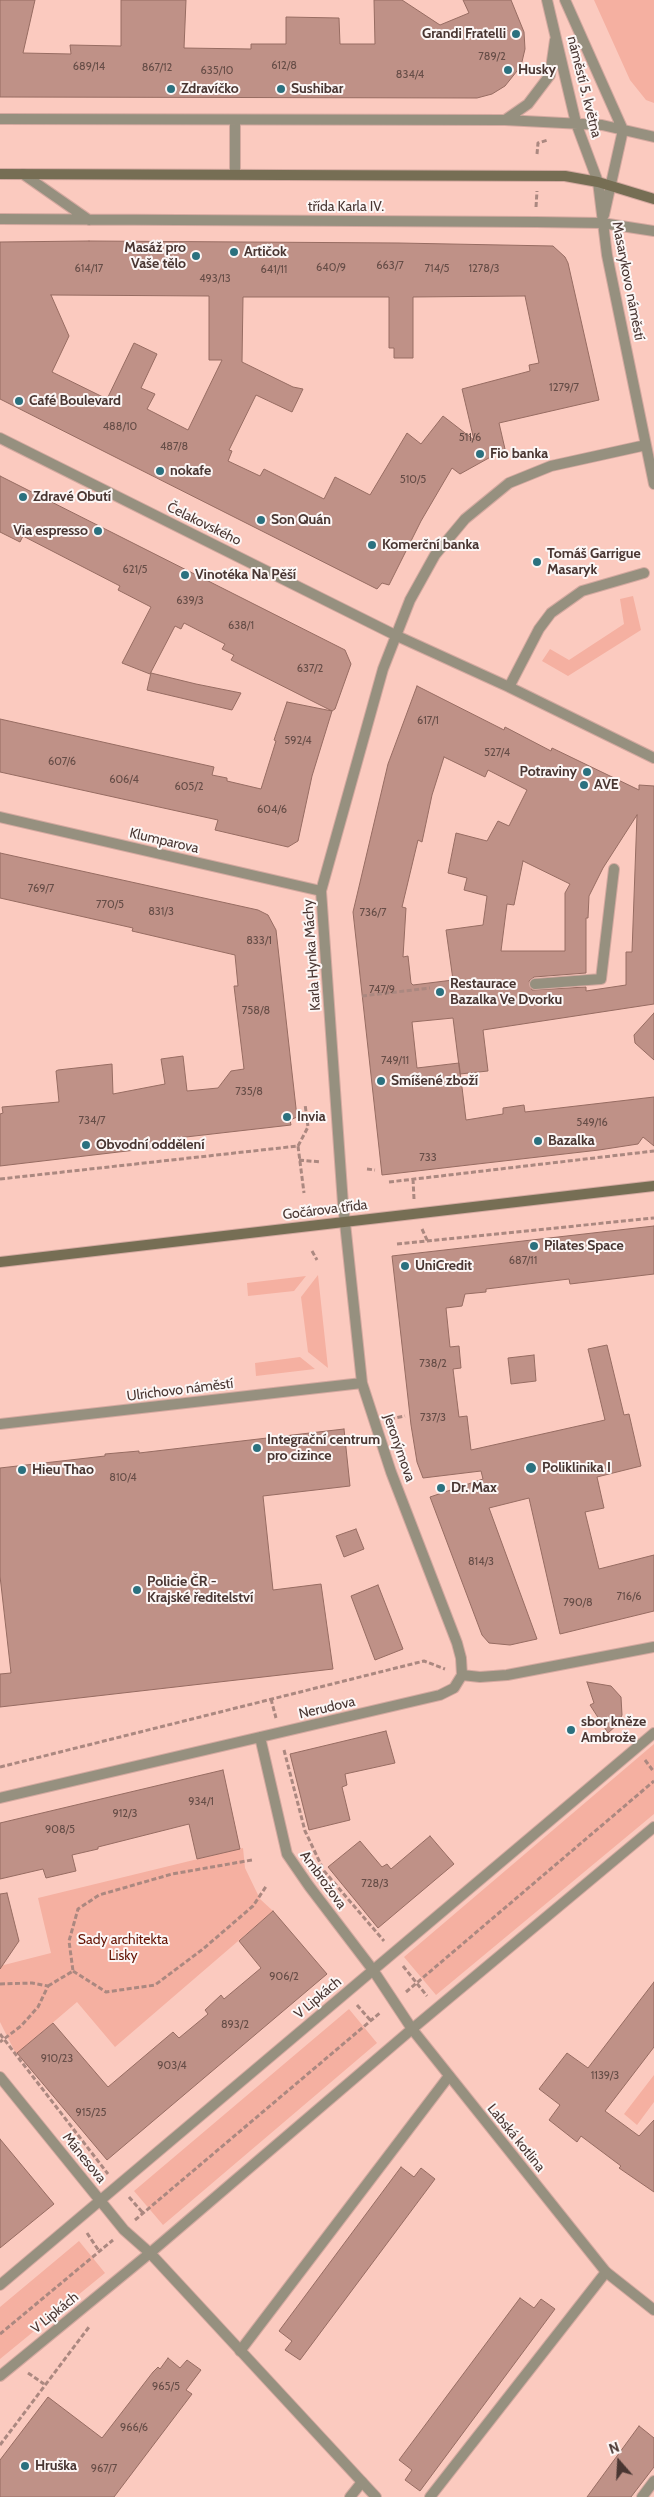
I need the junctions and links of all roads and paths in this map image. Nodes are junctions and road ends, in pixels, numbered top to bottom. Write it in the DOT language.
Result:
graph roads {
  1 [pos="547,0"];
  2 [pos="565,0"];
  3 [pos="556,34"];
  4 [pos="0,119"];
  5 [pos="235,120"];
  6 [pos="505,120"];
  7 [pos="576,123"];
  8 [pos="623,130"];
  9 [pos="654,137"];
  10 [pos="550,139"];
  11 [pos="537,154"];
  12 [pos="0,174"];
  13 [pos="23,174"];
  14 [pos="235,174"];
  15 [pos="598,182"];
  16 [pos="610,185"];
  17 [pos="537,190"];
  18 [pos="654,199"];
  19 [pos="536,208"];
  20 [pos="0,219"];
  21 [pos="89,220"];
  22 [pos="602,224"];
  23 [pos="654,231"];
  24 [pos="0,438"];
  25 [pos="646,445"];
  26 [pos="654,484"];
  27 [pos="644,573"];
  28 [pos="395,635"];
  29 [pos="509,687"];
  30 [pos="654,758"];
  31 [pos="0,816"];
  32 [pos="614,869"];
  33 [pos="321,891"];
  34 [pos="536,984"];
  35 [pos="430,988"];
  36 [pos="362,996"];
  37 [pos="305,1104"];
  38 [pos="298,1146"];
  39 [pos="654,1151"];
  40 [pos="299,1160"];
  41 [pos="321,1162"];
  42 [pos="367,1169"];
  43 [pos="375,1170"];
  44 [pos="0,1179"];
  45 [pos="389,1182"];
  46 [pos="654,1186"];
  47 [pos="304,1193"];
  48 [pos="654,1218"];
  49 [pos="345,1222"];
  50 [pos="397,1244"];
  51 [pos="312,1251"];
  52 [pos="317,1260"];
  53 [pos="0,1262"];
  54 [pos="362,1383"];
  55 [pos="404,1416"];
  56 [pos="389,1419"];
  57 [pos="0,1424"];
  58 [pos="654,1646"];
  59 [pos="462,1675"];
  60 [pos="271,1699"];
  61 [pos="277,1722"];
  62 [pos="654,1733"];
  63 [pos="260,1737"];
  64 [pos="284,1750"];
  65 [pos="643,1758"];
  66 [pos="0,1767"];
  67 [pos="654,1772"];
  68 [pos="654,1782"];
  69 [pos="0,1798"];
  70 [pos="654,1826"];
  71 [pos="252,1860"];
  72 [pos="267,1885"];
  73 [pos="379,1937"];
  74 [pos="402,1963"];
  75 [pos="373,1970"];
  76 [pos="73,1971"];
  77 [pos="0,1984"];
  78 [pos="416,1984"];
  79 [pos="48,1986"];
  80 [pos="402,1995"];
  81 [pos="432,2001"];
  82 [pos="355,2002"];
  83 [pos="384,2010"];
  84 [pos="371,2022"];
  85 [pos="412,2029"];
  86 [pos="0,2034"];
  87 [pos="2,2041"];
  88 [pos="449,2076"];
  89 [pos="0,2077"];
  90 [pos="105,2170"];
  91 [pos="129,2197"];
  92 [pos="101,2202"];
  93 [pos="143,2213"];
  94 [pos="133,2222"];
  95 [pos="86,2233"];
  96 [pos="115,2238"];
  97 [pos="99,2251"];
  98 [pos="150,2253"];
  99 [pos="606,2272"];
  100 [pos="0,2285"];
  101 [pos="654,2310"];
  102 [pos="89,2326"];
  103 [pos="0,2334"];
  104 [pos="240,2351"];
  105 [pos="28,2373"];
  106 [pos="0,2376"];
  107 [pos="44,2384"];
  108 [pos="0,2444"];
  109 [pos="654,2481"];
  110 [pos="362,2482"];
  111 [pos="350,2497"];
  112 [pos="376,2497"];
  113 [pos="430,2497"];
  114 [pos="642,2497"];
  1 -- 3 [label="street, náměstí 5. května"];
  2 -- 8 [label="street, náměstí 5. května"];
  3 -- 6 [label="street, náměstí 5. května"];
  3 -- 7 [label="street, náměstí 5. května"];
  4 -- 5 [label="street"];
  5 -- 6 [label="street"];
  5 -- 14 [label="street"];
  6 -- 7 [label="street"];
  7 -- 8 [label="street, náměstí 5. května"];
  7 -- 15 [label="street, náměstí 5. května"];
  8 -- 9 [label="street, náměstí 5. května"];
  8 -- 16 [label="street, náměstí 5. května"];
  10 -- 11 [label="path"];
  12 -- 13 [label="street"];
  13 -- 14 [label="street"];
  13 -- 21 [label="street"];
  14 -- 15 [label="street"];
  15 -- 16 [label="street"];
  15 -- 22 [label="street, Masarykovo náměstí"];
  16 -- 18 [label="street"];
  16 -- 22 [label="street, náměstí 5. května"];
  17 -- 19 [label="path"];
  20 -- 21 [label="street, třída Karla IV."];
  21 -- 22 [label="street, třída Karla IV."];
  22 -- 23 [label="street"];
  22 -- 25 [label="street, Masarykovo náměstí"];
  24 -- 28 [label="street, Čelakovského"];
  25 -- 26 [label="street, Masarykovo náměstí"];
  25 -- 28 [label="street"];
  27 -- 29 [label="street"];
  28 -- 29 [label="street"];
  28 -- 33 [label="street, Karla Hynka Máchy"];
  29 -- 30 [label="street"];
  31 -- 33 [label="street, Klumparova"];
  32 -- 34 [label="street"];
  33 -- 49 [label="street, Karla Hynka Máchy"];
  35 -- 36 [label="path"];
  37 -- 38 [label="path"];
  38 -- 40 [label="path"];
  38 -- 44 [label="path"];
  39 -- 45 [label="path"];
  40 -- 41 [label="path"];
  40 -- 47 [label="path"];
  42 -- 43 [label="path"];
  46 -- 49 [label="street, Gočárova třída"];
  48 -- 50 [label="path"];
  49 -- 53 [label="street, Gočárova třída"];
  49 -- 54 [label="street, Jeronýmova"];
  51 -- 52 [label="path"];
  54 -- 57 [label="street, Ulrichovo náměstí"];
  54 -- 59 [label="street, Jeronýmova"];
  55 -- 56 [label="path"];
  58 -- 59 [label="street"];
  59 -- 60 [label="path"];
  59 -- 63 [label="street, Nerudova"];
  60 -- 61 [label="path"];
  60 -- 66 [label="path"];
  62 -- 75 [label="street, V Lipkách"];
  63 -- 69 [label="street, Nerudova"];
  63 -- 75 [label="street, Ambrožova"];
  64 -- 73 [label="path"];
  65 -- 67 [label="path"];
  68 -- 78 [label="path"];
  70 -- 85 [label="street, V Lipkách"];
  71 -- 76 [label="path"];
  72 -- 76 [label="path"];
  74 -- 78 [label="path"];
  75 -- 85 [label="street, Labská kotlina"];
  75 -- 92 [label="street, V Lipkách"];
  76 -- 79 [label="path"];
  77 -- 79 [label="path"];
  78 -- 80 [label="path"];
  78 -- 81 [label="path"];
  79 -- 87 [label="path"];
  82 -- 84 [label="path"];
  83 -- 84 [label="path"];
  84 -- 93 [label="path"];
  85 -- 88 [label="street, Labská kotlina"];
  85 -- 98 [label="street, V Lipkách"];
  86 -- 87 [label="path"];
  87 -- 90 [label="path"];
  88 -- 99 [label="street, Labská kotlina"];
  88 -- 104 [label="street"];
  89 -- 92 [label="street, Mánesova"];
  91 -- 93 [label="path"];
  92 -- 98 [label="street, Mánesova"];
  92 -- 100 [label="street, V Lipkách"];
  93 -- 94 [label="path"];
  95 -- 97 [label="path"];
  96 -- 97 [label="path"];
  97 -- 103 [label="path"];
  98 -- 104 [label="street"];
  98 -- 106 [label="street, V Lipkách"];
  99 -- 101 [label="street, Labská kotlina"];
  99 -- 113 [label="street"];
  102 -- 107 [label="path"];
  104 -- 110 [label="street"];
  105 -- 107 [label="path"];
  107 -- 108 [label="path"];
  109 -- 114 [label="street"];
  110 -- 111 [label="street"];
  110 -- 112 [label="street"];
}
